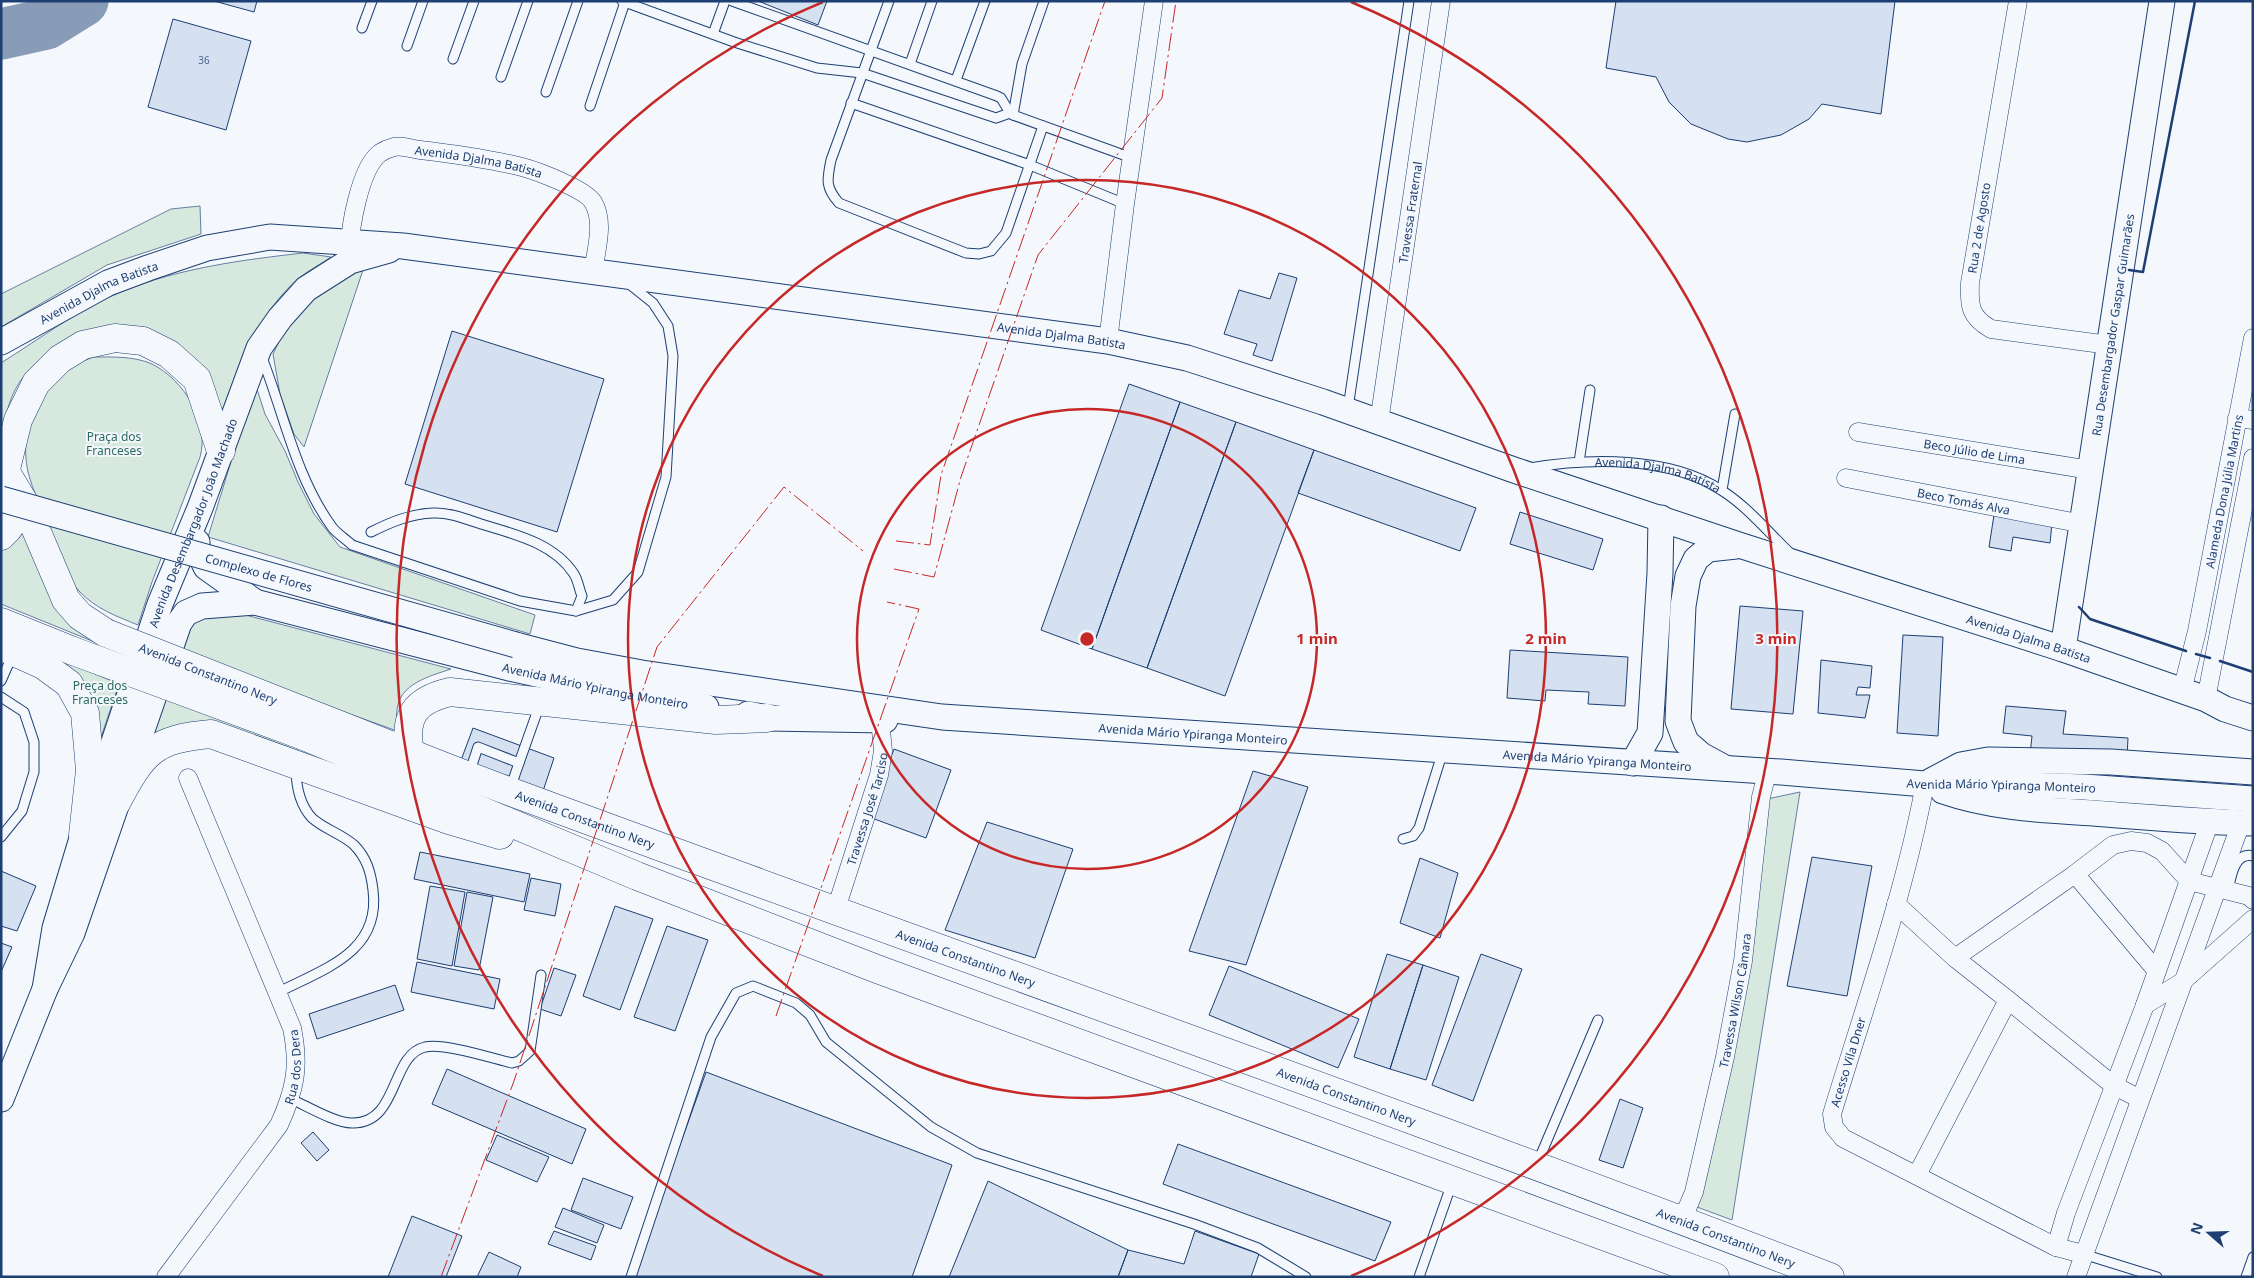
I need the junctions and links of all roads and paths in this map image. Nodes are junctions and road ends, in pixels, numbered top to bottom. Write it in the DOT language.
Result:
graph roads {
  1 [pos="372,1"];
  2 [pos="423,1"];
  3 [pos="474,1"];
  4 [pos="528,1"];
  5 [pos="578,1"];
  6 [pos="725,1"];
  7 [pos="732,1"];
  8 [pos="889,1"];
  9 [pos="932,1"];
  10 [pos="985,1"];
  11 [pos="1044,1"];
  12 [pos="1154,1"];
  13 [pos="1409,1"];
  14 [pos="1440,1"];
  15 [pos="2018,1"];
  16 [pos="2162,1"];
  17 [pos="624,2"];
  18 [pos="362,28"];
  19 [pos="713,34"];
  20 [pos="407,46"];
  21 [pos="871,51"];
  22 [pos="453,59"];
  23 [pos="910,64"];
  24 [pos="862,73"];
  25 [pos="501,76"];
  26 [pos="956,80"];
  27 [pos="546,92"];
  28 [pos="851,103"];
  29 [pos="590,106"];
  30 [pos="1011,114"];
  31 [pos="1043,126"];
  32 [pos="1132,158"];
  33 [pos="1030,165"];
  34 [pos="1125,204"];
  35 [pos="404,246"];
  36 [pos="350,251"];
  37 [pos="593,272"];
  38 [pos="619,276"];
  39 [pos="2253,338"];
  40 [pos="1108,341"];
  41 [pos="1,342"];
  42 [pos="2109,345"];
  43 [pos="259,348"];
  44 [pos="1590,390"];
  45 [pos="1348,411"];
  46 [pos="1735,414"];
  47 [pos="2245,419"];
  48 [pos="1379,422"];
  49 [pos="1858,432"];
  50 [pos="221,451"];
  51 [pos="2253,458"];
  52 [pos="1579,462"];
  53 [pos="3,467"];
  54 [pos="1514,470"];
  55 [pos="2090,470"];
  56 [pos="1846,478"];
  57 [pos="1722,490"];
  58 [pos="13,502"];
  59 [pos="200,508"];
  60 [pos="1661,518"];
  61 [pos="2083,524"];
  62 [pos="371,532"];
  63 [pos="1,536"];
  64 [pos="1739,545"];
  65 [pos="1802,565"];
  66 [pos="255,602"];
  67 [pos="576,611"];
  68 [pos="1,622"];
  69 [pos="178,623"];
  70 [pos="516,645"];
  71 [pos="2193,646"];
  72 [pos="8,649"];
  73 [pos="2063,649"];
  74 [pos="2216,653"];
  75 [pos="1,681"];
  76 [pos="2182,690"];
  77 [pos="1,697"];
  78 [pos="2206,699"];
  79 [pos="540,702"];
  80 [pos="2253,702"];
  81 [pos="879,714"];
  82 [pos="767,718"];
  83 [pos="2253,718"];
  84 [pos="306,725"];
  85 [pos="1443,750"];
  86 [pos="410,752"];
  87 [pos="519,763"];
  88 [pos="1633,763"];
  89 [pos="295,765"];
  90 [pos="1727,769"];
  91 [pos="1771,771"];
  92 [pos="2253,772"];
  93 [pos="468,775"];
  94 [pos="188,778"];
  95 [pos="1925,784"];
  96 [pos="509,792"];
  97 [pos="2253,799"];
  98 [pos="116,803"];
  99 [pos="2210,822"];
  100 [pos="2247,823"];
  101 [pos="82,834"];
  102 [pos="1,838"];
  103 [pos="1403,839"];
  104 [pos="2253,856"];
  105 [pos="2075,874"];
  106 [pos="637,876"];
  107 [pos="2189,881"];
  108 [pos="2223,889"];
  109 [pos="2253,900"];
  110 [pos="1896,904"];
  111 [pos="836,909"];
  112 [pos="2253,919"];
  113 [pos="1954,958"];
  114 [pos="2156,970"];
  115 [pos="542,975"];
  116 [pos="2182,982"];
  117 [pos="45,989"];
  118 [pos="277,993"];
  119 [pos="2008,1000"];
  120 [pos="2145,1005"];
  121 [pos="1598,1020"];
  122 [pos="2113,1085"];
  123 [pos="2140,1098"];
  124 [pos="1,1099"];
  125 [pos="291,1099"];
  126 [pos="1536,1167"];
  127 [pos="1917,1175"];
  128 [pos="1453,1181"];
  129 [pos="1669,1215"];
  130 [pos="2056,1246"];
  131 [pos="2083,1254"];
  132 [pos="2253,1257"];
  133 [pos="166,1277"];
  134 [pos="631,1277"];
  135 [pos="1306,1277"];
  136 [pos="1419,1277"];
  137 [pos="1715,1277"];
  138 [pos="1830,1277"];
  139 [pos="2076,1277"];
  140 [pos="2158,1277"];
  141 [pos="2246,1277"];
  1 -- 18 [label="lane"];
  2 -- 20 [label="lane"];
  3 -- 22 [label="lane"];
  4 -- 25 [label="lane"];
  5 -- 27 [label="lane"];
  6 -- 19 [label="lane"];
  7 -- 21 [label="lane"];
  8 -- 21 [label="lane"];
  9 -- 23 [label="lane"];
  10 -- 26 [label="lane"];
  11 -- 30 [label="lane"];
  12 -- 32 [label="street"];
  13 -- 45 [label="lane"];
  14 -- 48 [label="street, Travessa Fraternal"];
  15 -- 42 [label="street, Rua 2 de Agosto"];
  16 -- 42 [label="main road, Rua Desembargador Gaspar Guimarães"];
  17 -- 19 [label="lane"];
  17 -- 29 [label="lane"];
  19 -- 24 [label="lane"];
  21 -- 23 [label="lane"];
  21 -- 24 [label="lane"];
  23 -- 26 [label="lane"];
  24 -- 28 [label="lane"];
  24 -- 30 [label="lane"];
  26 -- 30 [label="lane"];
  28 -- 33 [label="lane"];
  28 -- 33 [label="lane"];
  30 -- 31 [label="lane"];
  31 -- 32 [label="lane"];
  31 -- 33 [label="lane"];
  32 -- 34 [label="street"];
  33 -- 34 [label="lane"];
  34 -- 40 [label="street"];
  35 -- 36 [label="main road, Avenida Desembargador João Machado"];
  35 -- 37 [label="main road, Avenida Djalma Batista"];
  36 -- 37 [label="street, Avenida Djalma Batista"];
  36 -- 41 [label="main road, Avenida Djalma Batista"];
  36 -- 43 [label="main road, Avenida Desembargador João Machado"];
  37 -- 38 [label="main road, Avenida Djalma Batista"];
  38 -- 40 [label="main road, Avenida Djalma Batista"];
  38 -- 67 [label="lane"];
  39 -- 47 [label="street, Alameda Dona Júlia Martins"];
  40 -- 45 [label="main road, Avenida Djalma Batista"];
  42 -- 55 [label="main road, Rua Desembargador Gaspar Guimarães"];
  43 -- 50 [label="main road, Avenida Desembargador João Machado"];
  43 -- 67 [label="lane"];
  44 -- 52 [label="lane"];
  45 -- 48 [label="main road, Avenida Djalma Batista"];
  46 -- 57 [label="lane"];
  47 -- 71 [label="street, Alameda Dona Júlia Martins"];
  48 -- 54 [label="main road, Avenida Djalma Batista"];
  49 -- 55 [label="street, Beco Júlio de Lima"];
  50 -- 53 [label="highway"];
  50 -- 59 [label="main road, Avenida Desembargador João Machado"];
  51 -- 74 [label="street, Alameda Dona Júlia Martins"];
  52 -- 54 [label="lane, Avenida Djalma Batista"];
  52 -- 57 [label="lane, Avenida Djalma Batista"];
  53 -- 58 [label="highway, Avenida Constantino Nery"];
  54 -- 60 [label="main road, Avenida Djalma Batista"];
  55 -- 61 [label="main road, Rua Desembargador Gaspar Guimarães"];
  56 -- 61 [label="street, Beco Tomás Alva"];
  57 -- 65 [label="lane, Avenida Djalma Batista"];
  58 -- 63 [label="highway"];
  58 -- 70 [label="main road, Complexo de Flores, bridge"];
  58 -- 84 [label="highway, Avenida Constantino Nery, bridge"];
  59 -- 66 [label="main road, Avenida Mário Ypiranga Monteiro"];
  59 -- 101 [label="main road, Avenida Desembargador João Machado"];
  60 -- 64 [label="main road, Avenida Djalma Batista"];
  60 -- 88 [label="main road"];
  61 -- 73 [label="main road, Rua Desembargador Gaspar Guimarães"];
  62 -- 67 [label="lane"];
  64 -- 65 [label="main road, Avenida Djalma Batista"];
  64 -- 90 [label="main road"];
  65 -- 73 [label="main road, Avenida Djalma Batista"];
  66 -- 69 [label="main road, Avenida Mário Ypiranga Monteiro"];
  66 -- 82 [label="main road, Avenida Mário Ypiranga Monteiro"];
  68 -- 84 [label="highway, Avenida Constantino Nery, bridge"];
  69 -- 98 [label="main road, Avenida Desembargador João Machado"];
  70 -- 81 [label="main road, Avenida Mário Ypiranga Monteiro"];
  71 -- 74 [label="street"];
  71 -- 76 [label="street, Alameda Dona Júlia Martins"];
  72 -- 75 [label="lane"];
  72 -- 101 [label="highway"];
  73 -- 76 [label="main road, Avenida Djalma Batista"];
  74 -- 78 [label="street, Alameda Dona Júlia Martins"];
  76 -- 78 [label="main road, Avenida Djalma Batista"];
  77 -- 102 [label="lane"];
  78 -- 80 [label="main road"];
  78 -- 83 [label="main road, Avenida Djalma Batista"];
  79 -- 82 [label="highway"];
  79 -- 86 [label="highway"];
  79 -- 87 [label="lane"];
  81 -- 82 [label="main road, Avenida Mário Ypiranga Monteiro"];
  81 -- 85 [label="main road, Avenida Mário Ypiranga Monteiro"];
  81 -- 111 [label="street, Travessa José Tarciso"];
  84 -- 86 [label="highway, Avenida Constantino Nery"];
  84 -- 106 [label="highway, Avenida Constantino Nery"];
  85 -- 88 [label="main road, Avenida Mário Ypiranga Monteiro"];
  85 -- 103 [label="lane"];
  86 -- 93 [label="highway, Avenida Constantino Nery"];
  87 -- 93 [label="lane"];
  87 -- 96 [label="lane"];
  88 -- 90 [label="main road, Avenida Mário Ypiranga Monteiro"];
  89 -- 98 [label="highway"];
  89 -- 106 [label="highway"];
  89 -- 118 [label="lane"];
  90 -- 91 [label="main road, Avenida Mário Ypiranga Monteiro"];
  91 -- 95 [label="main road, Avenida Mário Ypiranga Monteiro"];
  91 -- 129 [label="street, Travessa Wilson Câmara"];
  92 -- 95 [label="main road"];
  93 -- 96 [label="highway, Avenida Constantino Nery"];
  94 -- 118 [label="street, Rua dos Dera"];
  95 -- 97 [label="main road, Avenida Mário Ypiranga Monteiro"];
  95 -- 99 [label="main road"];
  95 -- 110 [label="street, Acesso Vila Dner"];
  96 -- 111 [label="highway, Avenida Constantino Nery"];
  98 -- 117 [label="main road, Avenida Desembargador João Machado"];
  99 -- 100 [label="main road"];
  99 -- 107 [label="street"];
  100 -- 108 [label="street"];
  101 -- 117 [label="main road, Avenida Desembargador João Machado"];
  104 -- 108 [label="lane"];
  105 -- 107 [label="street"];
  105 -- 113 [label="street"];
  105 -- 114 [label="street"];
  106 -- 128 [label="highway, Avenida Constantino Nery"];
  107 -- 108 [label="street"];
  107 -- 114 [label="street"];
  108 -- 109 [label="street"];
  108 -- 116 [label="street"];
  110 -- 113 [label="street"];
  110 -- 127 [label="street, Acesso Vila Dner"];
  111 -- 126 [label="highway, Avenida Constantino Nery"];
  112 -- 116 [label="street"];
  113 -- 119 [label="street"];
  114 -- 120 [label="street"];
  115 -- 125 [label="lane"];
  116 -- 120 [label="street"];
  116 -- 123 [label="street"];
  117 -- 124 [label="main road, Avenida Desembargador João Machado"];
  118 -- 125 [label="street, Rua dos Dera"];
  119 -- 122 [label="street"];
  119 -- 127 [label="street"];
  120 -- 122 [label="street"];
  121 -- 126 [label="lane"];
  122 -- 123 [label="street"];
  122 -- 130 [label="street"];
  123 -- 131 [label="street"];
  125 -- 133 [label="street, Rua dos Dera"];
  126 -- 129 [label="highway, Avenida Constantino Nery"];
  127 -- 130 [label="street, Acesso Vila Dner"];
  128 -- 136 [label="lane"];
  128 -- 137 [label="highway, Avenida Constantino Nery"];
  129 -- 138 [label="highway, Avenida Constantino Nery"];
  130 -- 131 [label="street, Acesso Vila Dner"];
  131 -- 139 [label="street"];
  131 -- 140 [label="lane"];
  132 -- 141 [label="lane"];
  134 -- 135 [label="lane"];
}
